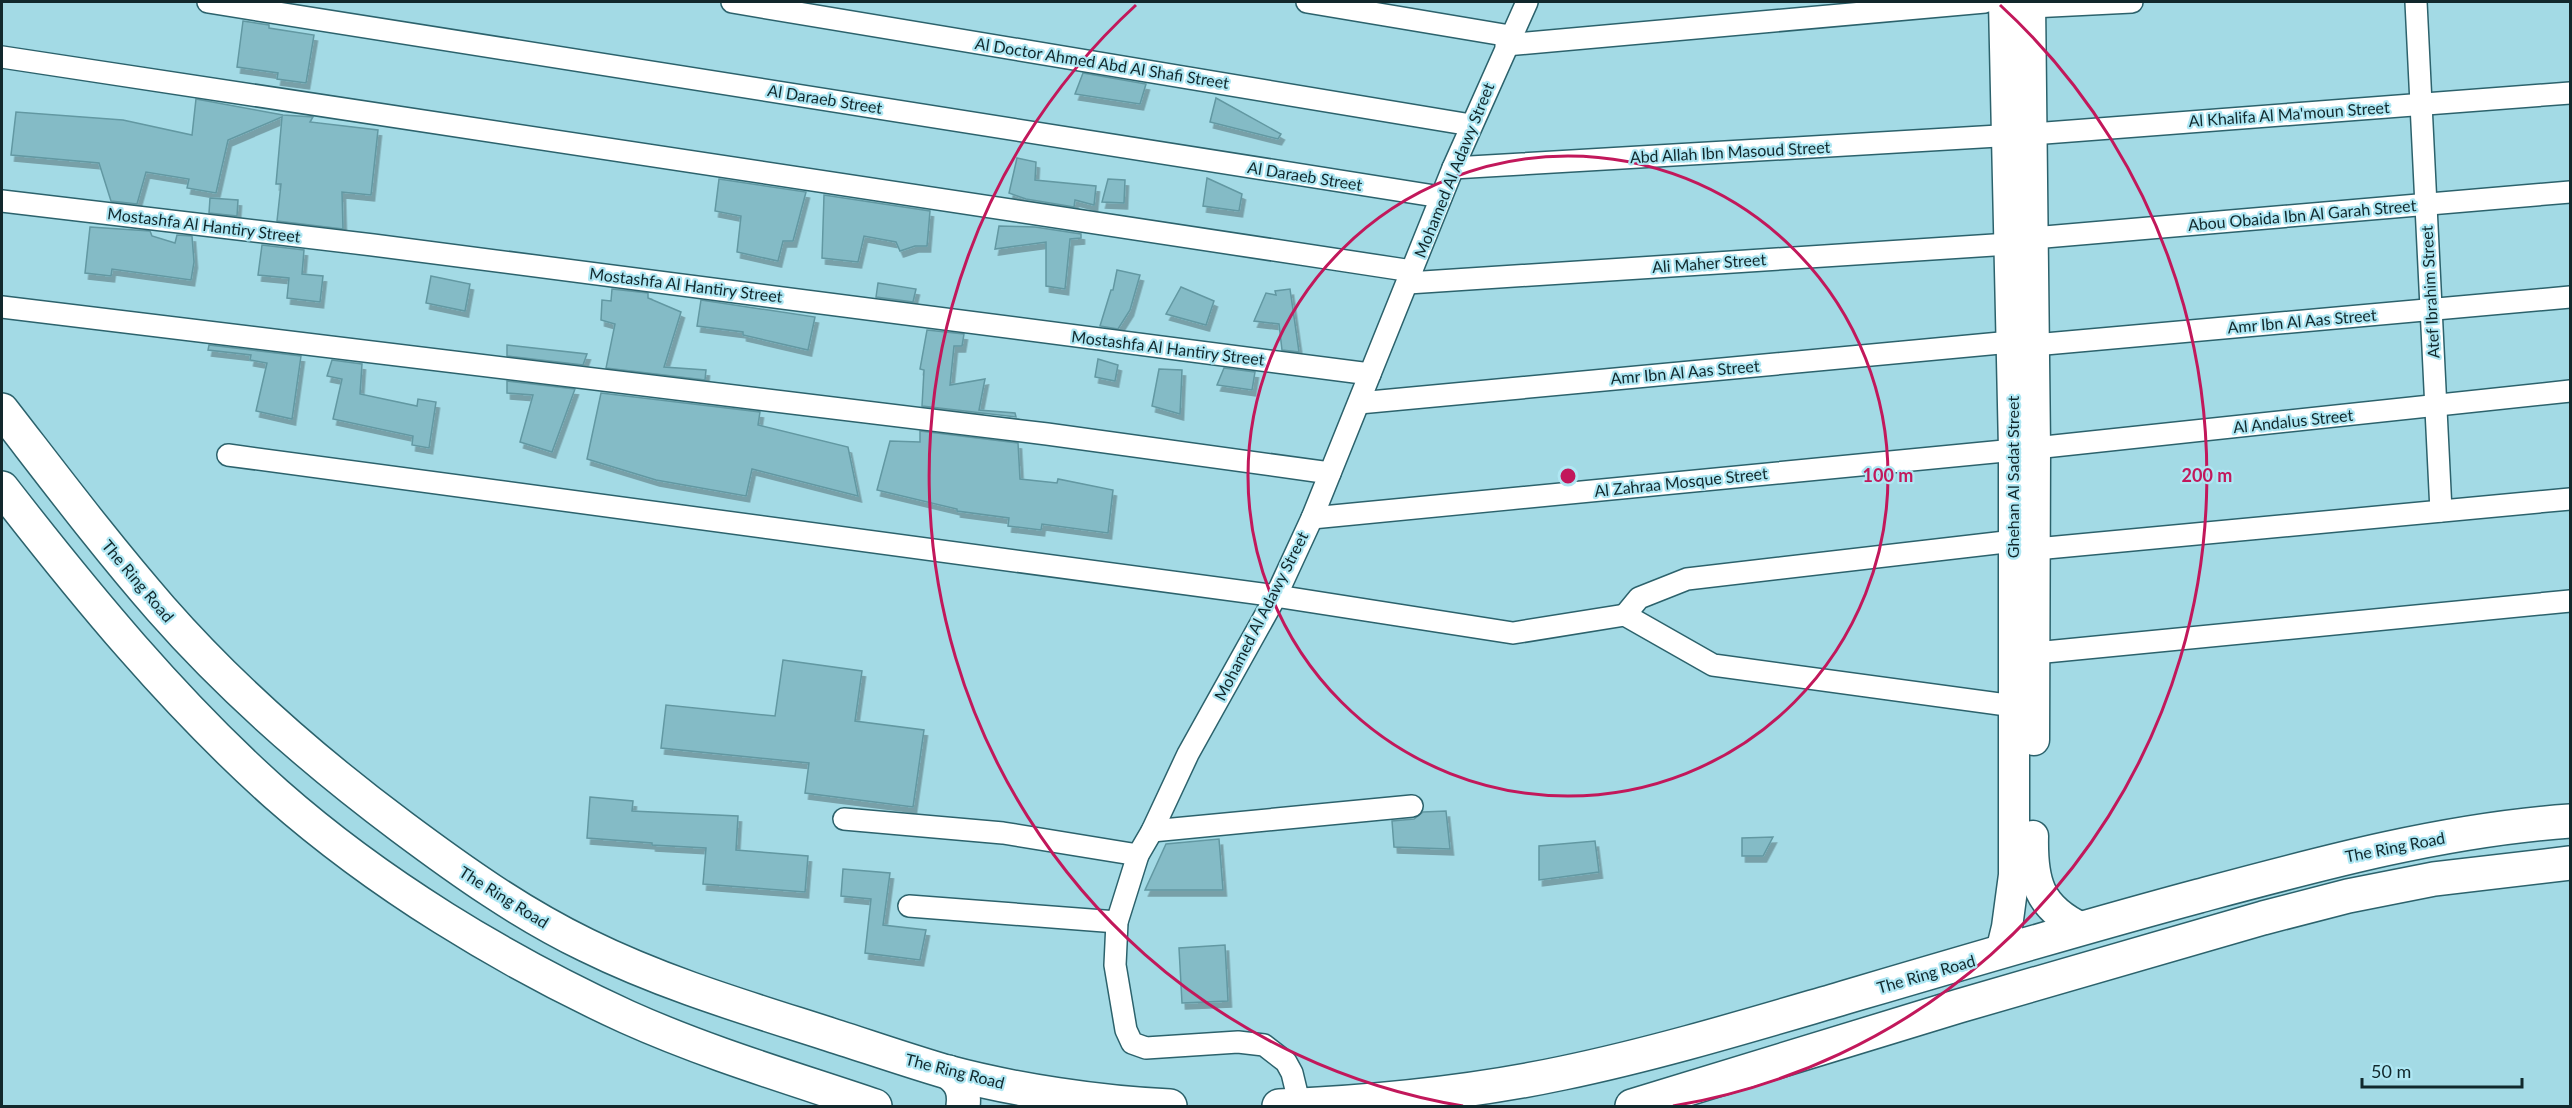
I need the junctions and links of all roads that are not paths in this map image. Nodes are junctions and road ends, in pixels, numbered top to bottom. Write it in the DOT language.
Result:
graph roads {
  1 [pos="208,2"];
  2 [pos="732,2"];
  3 [pos="1307,2"];
  4 [pos="1527,2"];
  5 [pos="1985,2"];
  6 [pos="2132,2"];
  7 [pos="2416,2"];
  8 [pos="2021,3"];
  9 [pos="1508,41"];
  10 [pos="2,57"];
  11 [pos="2571,93"];
  12 [pos="2421,104"];
  13 [pos="1471,125"];
  14 [pos="2019,135"];
  15 [pos="1453,168"];
  16 [pos="2571,192"];
  17 [pos="1441,197"];
  18 [pos="2,201"];
  19 [pos="2426,204"];
  20 [pos="2021,241"];
  21 [pos="1410,277"];
  22 [pos="2571,297"];
  23 [pos="2,307"];
  24 [pos="2431,310"];
  25 [pos="2023,344"];
  26 [pos="1370,374"];
  27 [pos="2571,391"];
  28 [pos="1359,403"];
  29 [pos="2436,407"];
  30 [pos="2,410"];
  31 [pos="2025,448"];
  32 [pos="228,454"];
  33 [pos="1330,473"];
  34 [pos="2,488"];
  35 [pos="2571,499"];
  36 [pos="2441,511"];
  37 [pos="1312,518"];
  38 [pos="2025,545"];
  39 [pos="1276,596"];
  40 [pos="2571,601"];
  41 [pos="1625,615"];
  42 [pos="2036,653"];
  43 [pos="2014,706"];
  44 [pos="1412,806"];
  45 [pos="844,819"];
  46 [pos="2571,821"];
  47 [pos="1152,831"];
  48 [pos="1138,855"];
  49 [pos="2571,863"];
  50 [pos="909,906"];
  51 [pos="1117,922"];
  52 [pos="2082,928"];
  53 [pos="2001,952"];
  54 [pos="948,1072"];
  55 [pos="1149,1106"];
  56 [pos="1289,1106"];
  57 [pos="875,1107"];
  58 [pos="963,1107"];
  59 [pos="1632,1107"];
  1 -- 17 [label="street, Al Daraeb Street"];
  2 -- 13 [label="street, Al Doctor Ahmed Abd Al Shafi Street"];
  3 -- 9 [label="street"];
  4 -- 9 [label="street, Mohamed Al Adawy Street"];
  5 -- 9 [label="street"];
  6 -- 8 [label="street"];
  7 -- 12 [label="street, Atef Ibrahim Street"];
  8 -- 14 [label="main road, Ghehan Al Sadat Street"];
  9 -- 13 [label="street, Mohamed Al Adawy Street"];
  10 -- 21 [label="street, Ali Maher Street"];
  11 -- 12 [label="street, Al Khalifa Al Ma'moun Street"];
  12 -- 14 [label="street, Al Khalifa Al Ma'moun Street"];
  12 -- 19 [label="street, Atef Ibrahim Street"];
  13 -- 15 [label="street, Mohamed Al Adawy Street"];
  14 -- 15 [label="street, Abd Allah Ibn Masoud Street"];
  14 -- 20 [label="main road, Ghehan Al Sadat Street"];
  15 -- 17 [label="street, Mohamed Al Adawy Street"];
  16 -- 19 [label="street, Abou Obaida Ibn Al Garah Street"];
  17 -- 21 [label="street, Mohamed Al Adawy Street"];
  18 -- 26 [label="street, Mostashfa Al Hantiry Street"];
  19 -- 20 [label="street, Abou Obaida Ibn Al Garah Street"];
  19 -- 24 [label="street, Atef Ibrahim Street"];
  20 -- 21 [label="street, Ali Maher Street"];
  20 -- 25 [label="main road, Ghehan Al Sadat Street"];
  21 -- 26 [label="street, Mohamed Al Adawy Street"];
  22 -- 24 [label="street, Amr Ibn Al Aas Street"];
  23 -- 33 [label="street"];
  24 -- 25 [label="street, Amr Ibn Al Aas Street"];
  24 -- 29 [label="street, Atef Ibrahim Street"];
  25 -- 28 [label="street, Amr Ibn Al Aas Street"];
  25 -- 31 [label="main road, Ghehan Al Sadat Street"];
  26 -- 28 [label="street, Mohamed Al Adawy Street"];
  27 -- 29 [label="street, Al Andalus Street"];
  28 -- 33 [label="street, Mohamed Al Adawy Street"];
  29 -- 31 [label="street, Al Andalus Street"];
  29 -- 36 [label="street, Atef Ibrahim Street"];
  30 -- 54 [label="highway, The Ring Road"];
  31 -- 37 [label="street, Al Zahraa Mosque Street"];
  31 -- 38 [label="main road, Ghehan Al Sadat Street"];
  32 -- 39 [label="street"];
  33 -- 37 [label="street, Mohamed Al Adawy Street"];
  34 -- 57 [label="highway"];
  35 -- 36 [label="street"];
  36 -- 38 [label="street"];
  37 -- 39 [label="street, Mohamed Al Adawy Street"];
  38 -- 41 [label="street"];
  38 -- 42 [label="main road, Ghehan Al Sadat Street"];
  38 -- 43 [label="main road, Ghehan Al Sadat Street"];
  39 -- 41 [label="street"];
  39 -- 47 [label="street, Mohamed Al Adawy Street"];
  40 -- 42 [label="street"];
  41 -- 43 [label="street"];
  42 -- 52 [label="main road, Ghehan Al Sadat Street"];
  43 -- 53 [label="main road, Ghehan Al Sadat Street"];
  44 -- 47 [label="street"];
  45 -- 48 [label="street"];
  46 -- 52 [label="highway, The Ring Road"];
  47 -- 48 [label="street, Mohamed Al Adawy Street"];
  48 -- 51 [label="street, Mohamed Al Adawy Street"];
  49 -- 59 [label="highway"];
  50 -- 51 [label="street"];
  51 -- 56 [label="street, Mohamed Al Adawy Street"];
  52 -- 53 [label="highway, The Ring Road"];
  53 -- 56 [label="highway, The Ring Road"];
  54 -- 55 [label="highway, The Ring Road"];
  54 -- 58 [label="highway"];
}
